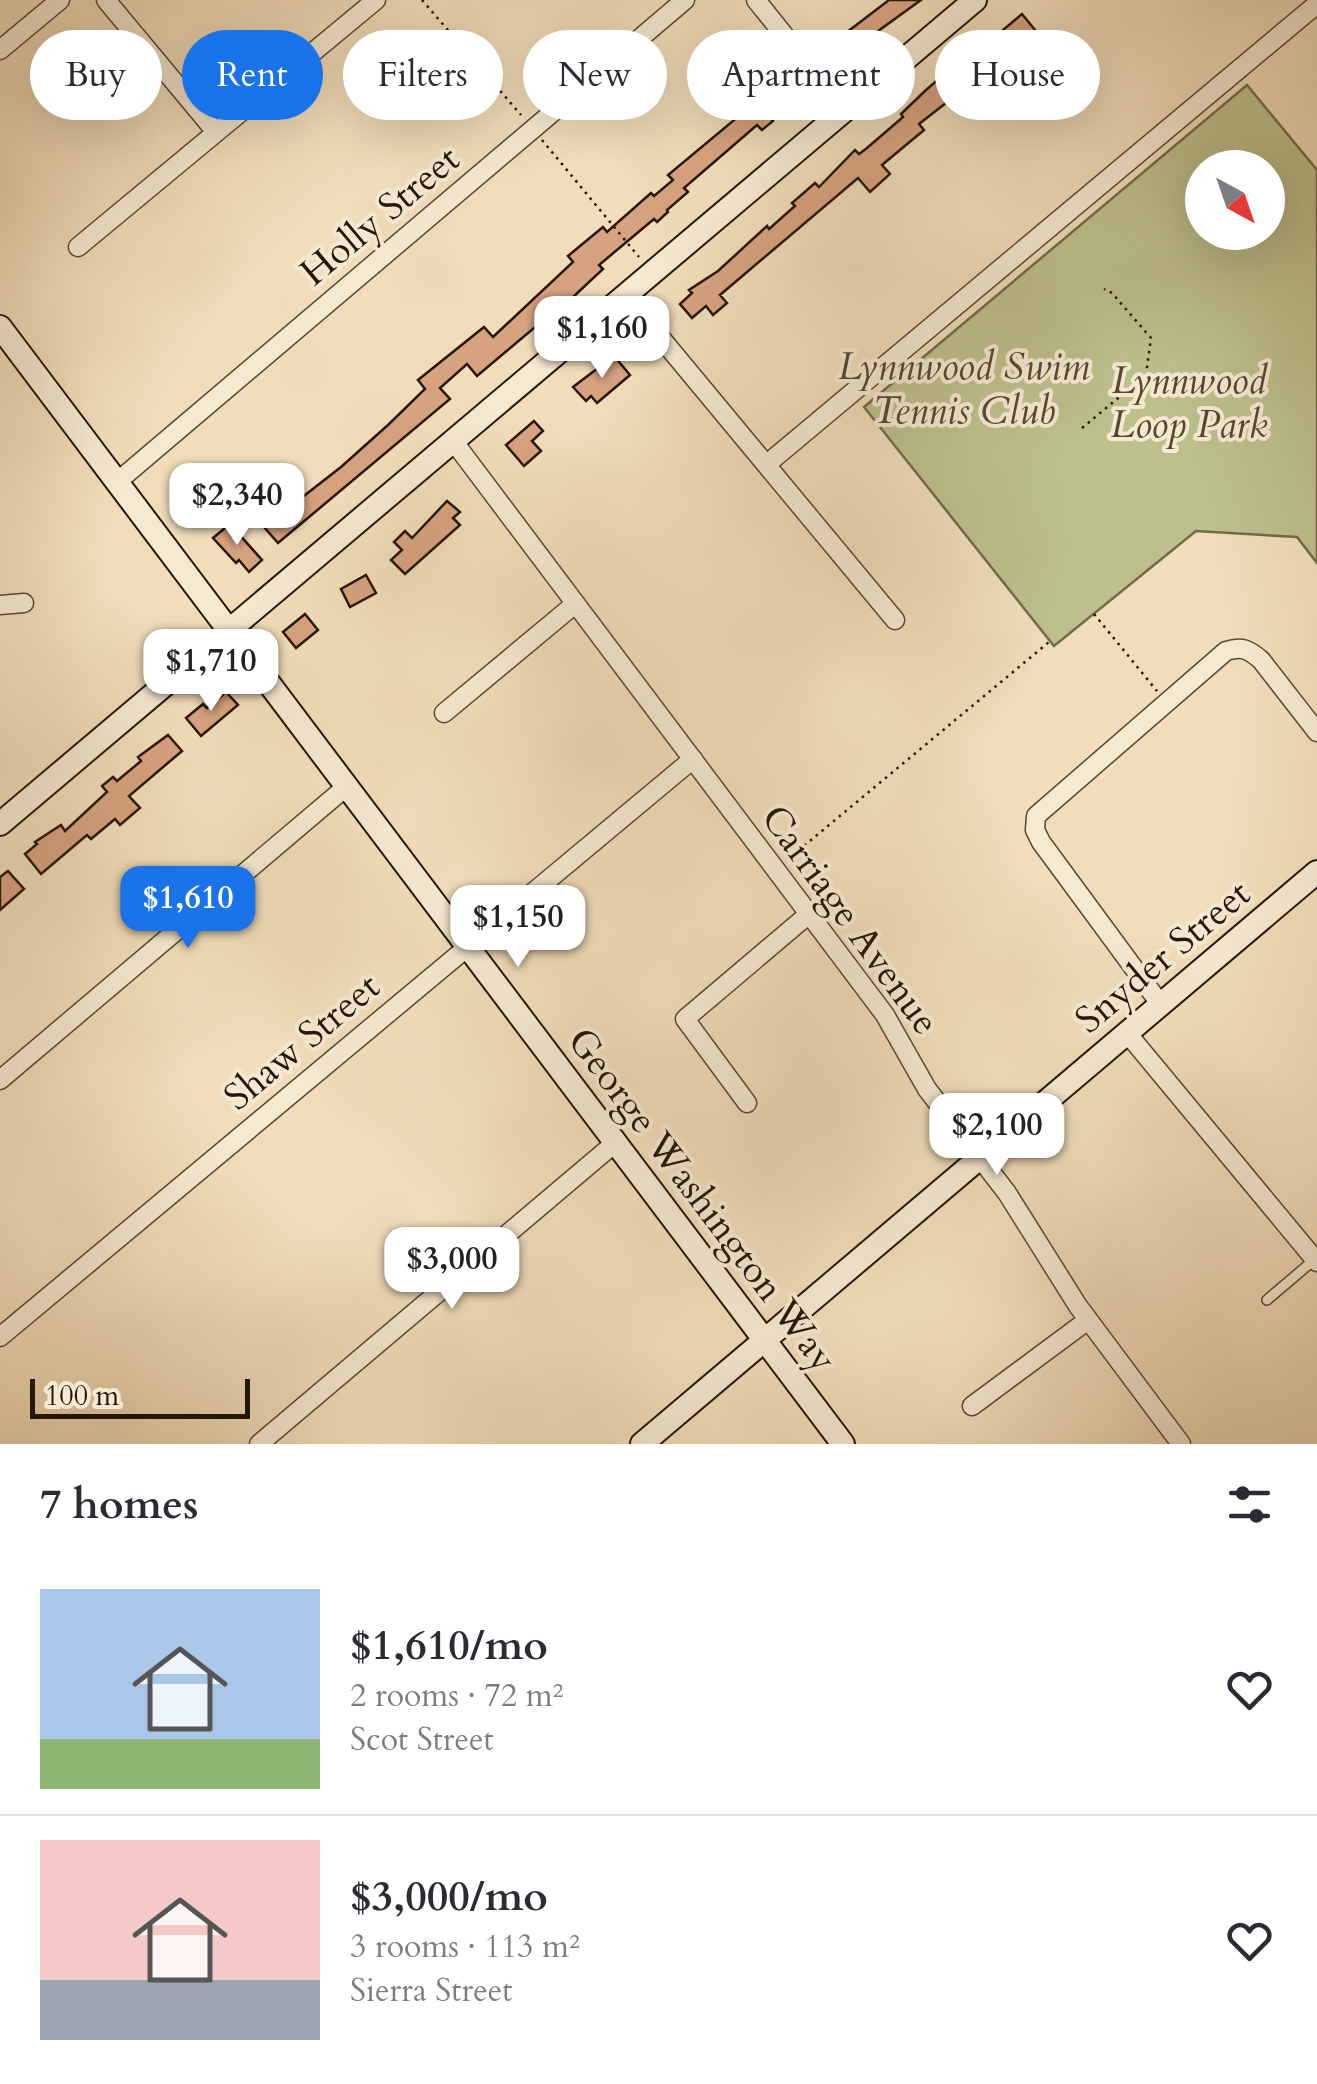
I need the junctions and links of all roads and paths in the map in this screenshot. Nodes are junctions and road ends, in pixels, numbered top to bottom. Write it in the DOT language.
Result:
graph roads {
  1 [pos="60,0"];
  2 [pos="106,0"];
  3 [pos="376,0"];
  4 [pos="684,0"];
  5 [pos="756,0"];
  6 [pos="975,0"];
  7 [pos="1314,11"];
  8 [pos="780,30"];
  9 [pos="0,50"];
  10 [pos="915,51"];
  11 [pos="833,120"];
  12 [pos="216,132"];
  13 [pos="78,247"];
  14 [pos="1104,288"];
  15 [pos="626,296"];
  16 [pos="0,328"];
  17 [pos="1082,428"];
  18 [pos="454,442"];
  19 [pos="767,464"];
  20 [pos="117,482"];
  21 [pos="24,603"];
  22 [pos="576,604"];
  23 [pos="0,605"];
  24 [pos="1094,614"];
  25 [pos="896,620"];
  26 [pos="228,631"];
  27 [pos="1049,642"];
  28 [pos="1158,692"];
  29 [pos="444,713"];
  30 [pos="1317,732"];
  31 [pos="693,759"];
  32 [pos="346,787"];
  33 [pos="0,824"];
  34 [pos="786,861"];
  35 [pos="1317,872"];
  36 [pos="809,914"];
  37 [pos="467,946"];
  38 [pos="1161,1004"];
  39 [pos="1127,1034"];
  40 [pos="0,1080"];
  41 [pos="748,1103"];
  42 [pos="615,1143"];
  43 [pos="980,1158"];
  44 [pos="1316,1261"];
  45 [pos="1267,1300"];
  46 [pos="1088,1320"];
  47 [pos="0,1337"];
  48 [pos="764,1342"];
  49 [pos="972,1406"];
  50 [pos="259,1444"];
  51 [pos="642,1444"];
  52 [pos="843,1444"];
  53 [pos="1181,1444"];
  1 -- 9 [label="street"];
  2 -- 12 [label="street"];
  3 -- 12 [label="street"];
  4 -- 20 [label="street, Holly Street"];
  5 -- 8 [label="street"];
  6 -- 10 [label="street"];
  7 -- 19 [label="street"];
  11 -- 15 [label="street"];
  12 -- 13 [label="street"];
  14 -- 17 [label="path"];
  15 -- 18 [label="street"];
  15 -- 19 [label="street"];
  16 -- 20 [label="street, George Washington Way"];
  18 -- 22 [label="street, Carriage Avenue"];
  18 -- 26 [label="street"];
  19 -- 25 [label="street"];
  20 -- 26 [label="street, George Washington Way"];
  21 -- 23 [label="street"];
  22 -- 29 [label="street"];
  22 -- 31 [label="street, Carriage Avenue"];
  24 -- 28 [label="path"];
  26 -- 32 [label="street, George Washington Way"];
  26 -- 33 [label="street"];
  27 -- 34 [label="path"];
  30 -- 38 [label="street"];
  31 -- 36 [label="street, Carriage Avenue"];
  31 -- 37 [label="street, Shaw Street"];
  32 -- 37 [label="street, George Washington Way"];
  32 -- 40 [label="street"];
  35 -- 38 [label="street, Snyder Street"];
  36 -- 41 [label="street"];
  36 -- 43 [label="street, Carriage Avenue"];
  37 -- 42 [label="street, George Washington Way"];
  37 -- 47 [label="street, Shaw Street"];
  38 -- 39 [label="street, Snyder Street"];
  39 -- 43 [label="street, Snyder Street"];
  39 -- 44 [label="street"];
  42 -- 48 [label="street, George Washington Way"];
  42 -- 50 [label="street"];
  43 -- 46 [label="street, Carriage Avenue"];
  43 -- 48 [label="street, Snyder Street"];
  44 -- 45 [label="lane"];
  46 -- 49 [label="street"];
  46 -- 53 [label="street, Carriage Avenue"];
  48 -- 51 [label="street, Snyder Street"];
  48 -- 52 [label="street, George Washington Way"];
}
